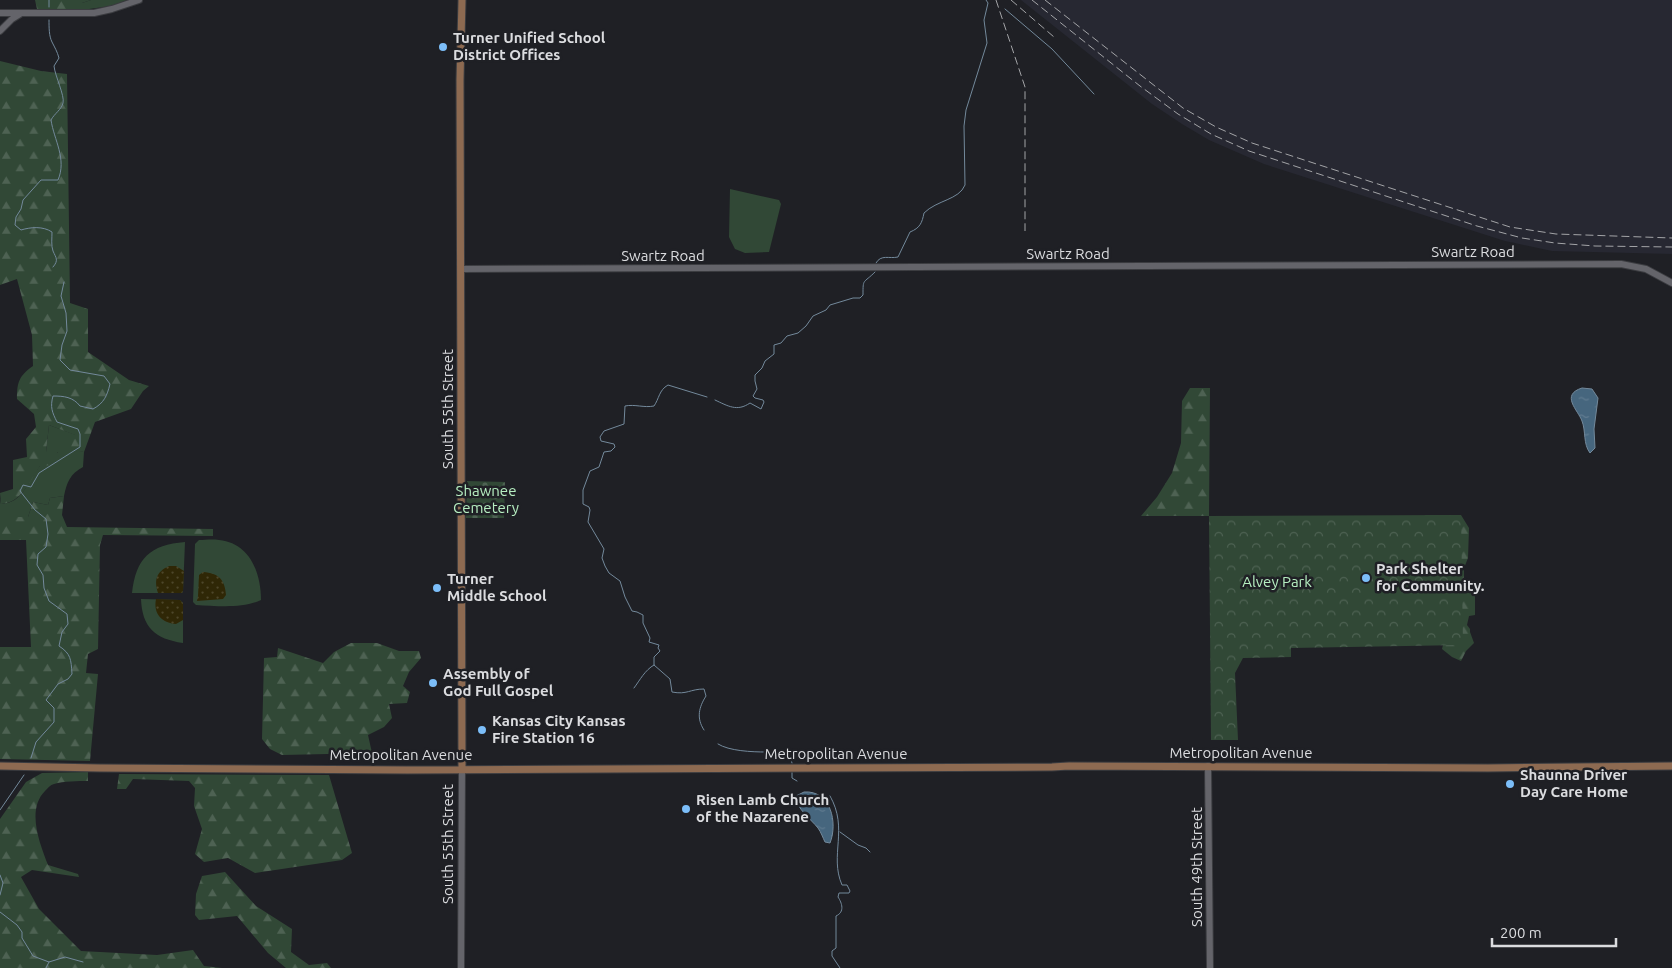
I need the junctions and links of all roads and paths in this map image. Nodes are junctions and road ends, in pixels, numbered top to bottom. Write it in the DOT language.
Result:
graph roads {
  1 [pos="139,0"];
  2 [pos="462,0"];
  3 [pos="20,13"];
  4 [pos="0,14"];
  5 [pos="0,31"];
  6 [pos="461,269"];
  7 [pos="1672,283"];
  8 [pos="0,766"];
  9 [pos="1208,766"];
  10 [pos="1672,766"];
  11 [pos="462,769"];
  12 [pos="461,968"];
  13 [pos="1210,968"];
  1 -- 3 [label="street"];
  2 -- 6 [label="main road, South 55th Street"];
  3 -- 4 [label="street"];
  3 -- 5 [label="street"];
  6 -- 7 [label="street, Swartz Road"];
  6 -- 11 [label="main road, South 55th Street"];
  8 -- 11 [label="main road, Metropolitan Avenue"];
  9 -- 10 [label="main road, Metropolitan Avenue"];
  9 -- 11 [label="main road, Metropolitan Avenue"];
  9 -- 13 [label="street, South 49th Street"];
  11 -- 12 [label="street, South 55th Street"];
}
